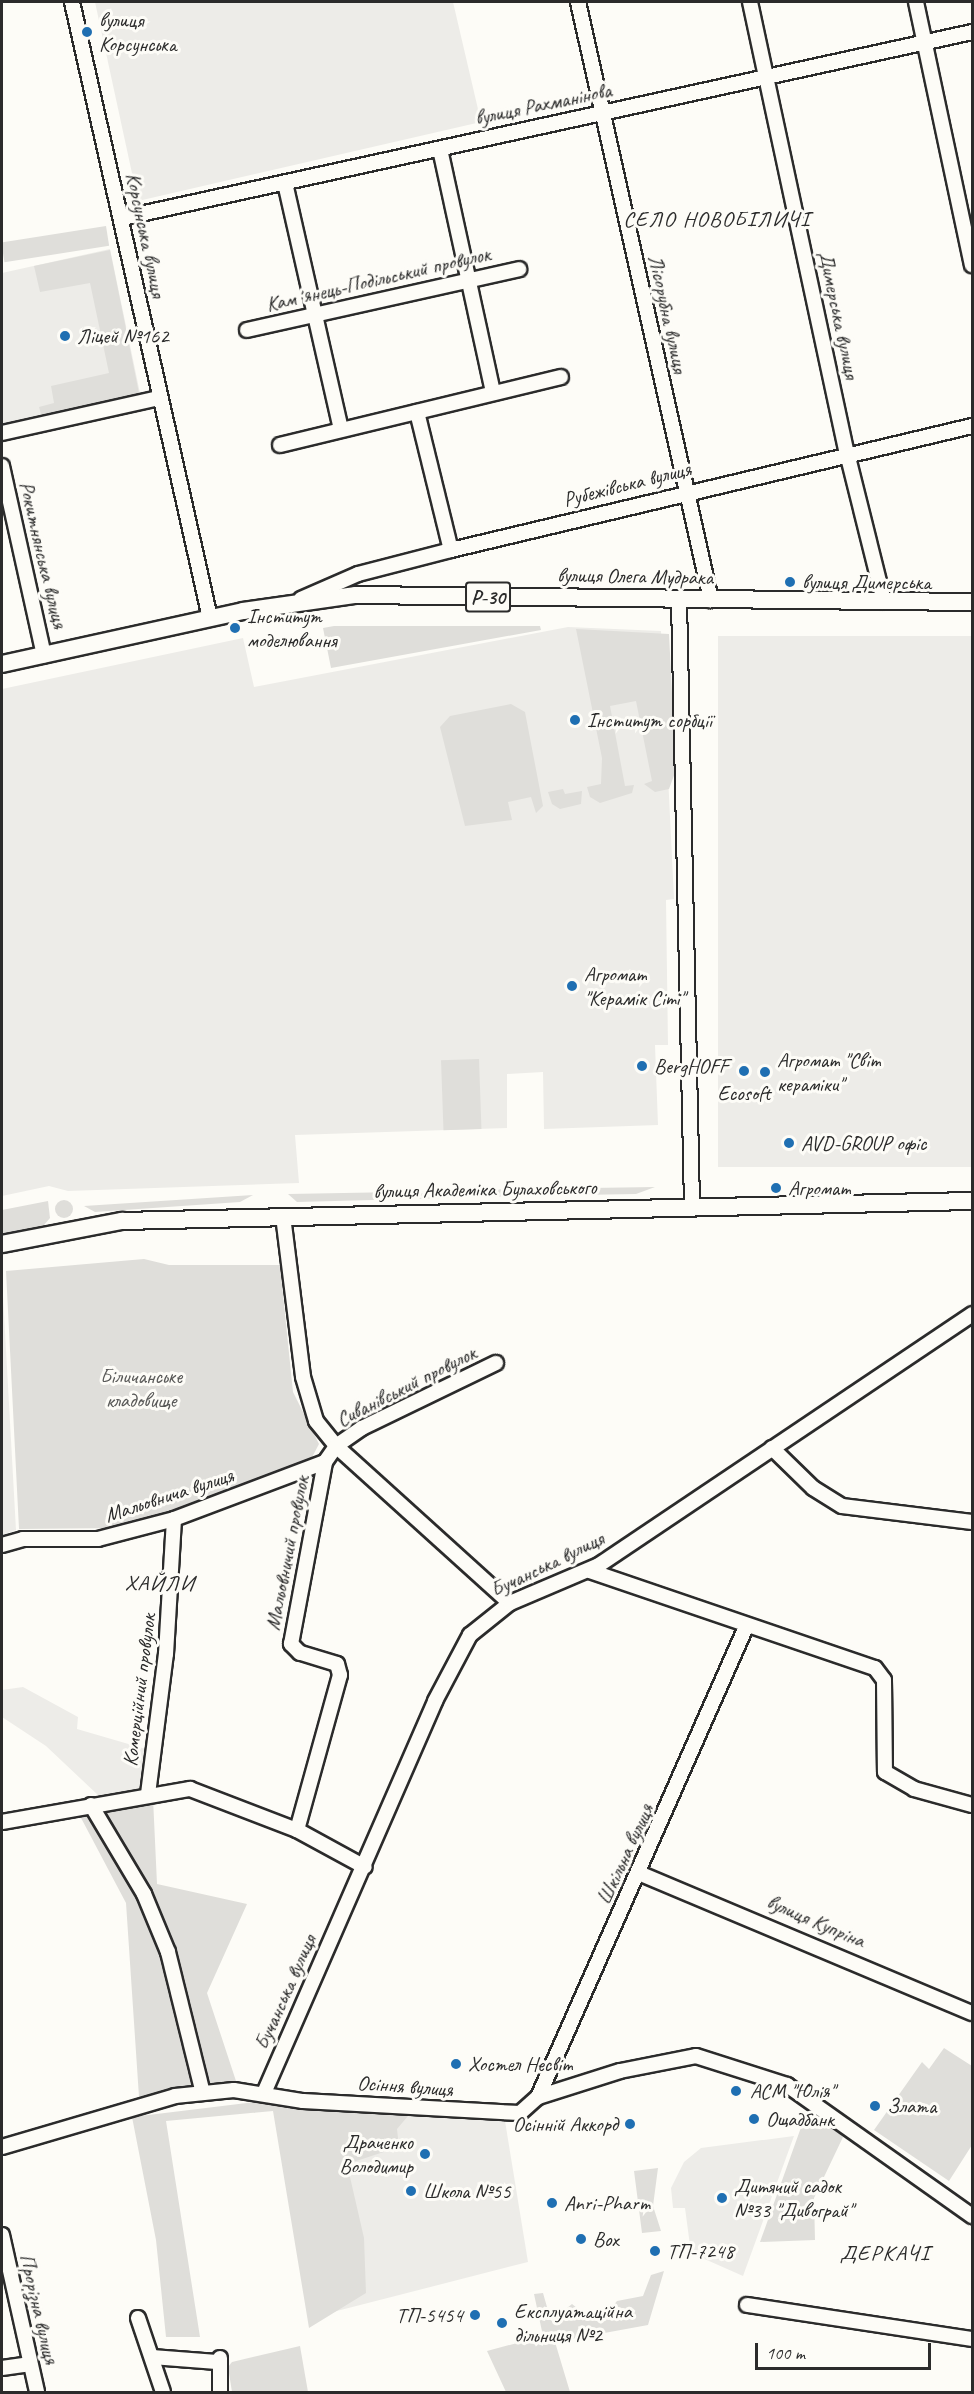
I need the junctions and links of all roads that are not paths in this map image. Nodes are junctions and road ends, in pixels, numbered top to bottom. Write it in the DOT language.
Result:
graph roads {
  1 [pos="72,2"];
  2 [pos="578,2"];
  3 [pos="750,2"];
  4 [pos="916,2"];
  5 [pos="972,32"];
  6 [pos="925,42"];
  7 [pos="767,77"];
  8 [pos="603,113"];
  9 [pos="440,148"];
  10 [pos="285,183"];
  11 [pos="122,218"];
  12 [pos="972,265"];
  13 [pos="519,268"];
  14 [pos="470,280"];
  15 [pos="316,315"];
  16 [pos="248,330"];
  17 [pos="561,376"];
  18 [pos="493,392"];
  19 [pos="158,398"];
  20 [pos="417,412"];
  21 [pos="972,426"];
  22 [pos="341,429"];
  23 [pos="2,433"];
  24 [pos="280,445"];
  25 [pos="847,453"];
  26 [pos="2,466"];
  27 [pos="685,492"];
  28 [pos="451,550"];
  29 [pos="297,600"];
  30 [pos="679,600"];
  31 [pos="711,600"];
  32 [pos="884,601"];
  33 [pos="972,602"];
  34 [pos="210,618"];
  35 [pos="44,655"];
  36 [pos="2,664"];
  37 [pos="972,1201"];
  38 [pos="692,1206"];
  39 [pos="283,1216"];
  40 [pos="2,1244"];
  41 [pos="972,1314"];
  42 [pos="496,1363"];
  43 [pos="336,1446"];
  44 [pos="772,1449"];
  45 [pos="325,1462"];
  46 [pos="174,1519"];
  47 [pos="972,1522"];
  48 [pos="2,1545"];
  49 [pos="590,1571"];
  50 [pos="510,1603"];
  51 [pos="746,1627"];
  52 [pos="148,1794"];
  53 [pos="91,1805"];
  54 [pos="972,1805"];
  55 [pos="2,1822"];
  56 [pos="297,1830"];
  57 [pos="365,1867"];
  58 [pos="641,1874"];
  59 [pos="972,2013"];
  60 [pos="203,2093"];
  61 [pos="264,2093"];
  62 [pos="538,2097"];
  63 [pos="2,2147"];
  64 [pos="972,2216"];
  65 [pos="2,2235"];
  66 [pos="747,2306"];
  67 [pos="138,2318"];
  68 [pos="972,2339"];
  69 [pos="152,2357"];
  70 [pos="29,2364"];
  71 [pos="2,2368"];
  72 [pos="37,2392"];
  73 [pos="163,2392"];
  74 [pos="220,2392"];
  1 -- 11 [label="street, Корсунська вулиця"];
  2 -- 8 [label="street, Лісорубна вулиця"];
  3 -- 7 [label="street, Димерська вулиця"];
  4 -- 6 [label="street"];
  5 -- 6 [label="street, вулиця Рахманінова"];
  6 -- 7 [label="street, вулиця Рахманінова"];
  6 -- 12 [label="street"];
  7 -- 8 [label="street, вулиця Рахманінова"];
  7 -- 25 [label="street, Димерська вулиця"];
  8 -- 9 [label="street, вулиця Рахманінова"];
  8 -- 27 [label="street, Лісорубна вулиця"];
  9 -- 10 [label="street, вулиця Рахманінова"];
  9 -- 14 [label="street"];
  10 -- 11 [label="street, вулиця Рахманінова"];
  10 -- 15 [label="street"];
  11 -- 19 [label="street, Корсунська вулиця"];
  13 -- 14 [label="street, Камʼянець-Подільський провулок"];
  14 -- 15 [label="street, Камʼянець-Подільський провулок"];
  14 -- 18 [label="street"];
  15 -- 16 [label="street, Камʼянець-Подільський провулок"];
  15 -- 22 [label="street"];
  17 -- 18 [label="street"];
  18 -- 20 [label="street"];
  19 -- 23 [label="street"];
  19 -- 34 [label="street, Корсунська вулиця"];
  20 -- 22 [label="street"];
  20 -- 28 [label="street"];
  21 -- 25 [label="street, Рубежівська вулиця"];
  22 -- 24 [label="street"];
  25 -- 27 [label="street, Рубежівська вулиця"];
  25 -- 32 [label="street, Димерська вулиця"];
  26 -- 35 [label="street, Рокитнянська вулиця"];
  27 -- 28 [label="street, Рубежівська вулиця"];
  27 -- 31 [label="street, Лісорубна вулиця"];
  28 -- 29 [label="street, Рубежівська вулиця"];
  29 -- 30 [label="main road, вулиця Олега Мудрака / Р-30"];
  29 -- 34 [label="main road, Р-30"];
  30 -- 31 [label="main road, вулиця Олега Мудрака / Р-30"];
  30 -- 38 [label="street"];
  31 -- 32 [label="main road, вулиця Олега Мудрака / Р-30"];
  32 -- 33 [label="main road, вулиця Олега Мудрака / Р-30"];
  34 -- 35 [label="main road, Р-30"];
  35 -- 36 [label="main road, Р-30"];
  37 -- 38 [label="main road, вулиця Академіка Булаховського"];
  38 -- 39 [label="main road, вулиця Академіка Булаховського"];
  39 -- 40 [label="main road, вулиця Академіка Булаховського"];
  39 -- 43 [label="street"];
  41 -- 44 [label="street, Бучанська вулиця"];
  42 -- 43 [label="street, Сиванівський провулок"];
  43 -- 45 [label="street"];
  43 -- 50 [label="street"];
  44 -- 47 [label="street"];
  44 -- 49 [label="street, Бучанська вулиця"];
  45 -- 46 [label="street, Мальовнича вулиця"];
  45 -- 56 [label="street, Мальовничий провулок"];
  46 -- 48 [label="street, Мальовнича вулиця"];
  46 -- 52 [label="street, Комерційний провулок"];
  49 -- 50 [label="street, Бучанська вулиця"];
  49 -- 51 [label="street"];
  50 -- 57 [label="street, Бучанська вулиця"];
  51 -- 54 [label="street"];
  51 -- 58 [label="street, Шкільна вулиця"];
  52 -- 53 [label="street"];
  52 -- 56 [label="street"];
  53 -- 55 [label="street"];
  53 -- 60 [label="street"];
  56 -- 57 [label="street"];
  57 -- 61 [label="street, Бучанська вулиця"];
  58 -- 59 [label="street, вулиця Купріна"];
  58 -- 62 [label="street, Шкільна вулиця"];
  60 -- 61 [label="street, Осіння вулиця"];
  60 -- 63 [label="street, Осіння вулиця"];
  61 -- 62 [label="street, Осіння вулиця"];
  62 -- 64 [label="street, Осіння вулиця"];
  65 -- 70 [label="street, Прорізна вулиця"];
  66 -- 68 [label="street"];
  67 -- 69 [label="street"];
  69 -- 73 [label="street"];
  69 -- 74 [label="street"];
  70 -- 71 [label="street"];
  70 -- 72 [label="street, Прорізна вулиця"];
}
